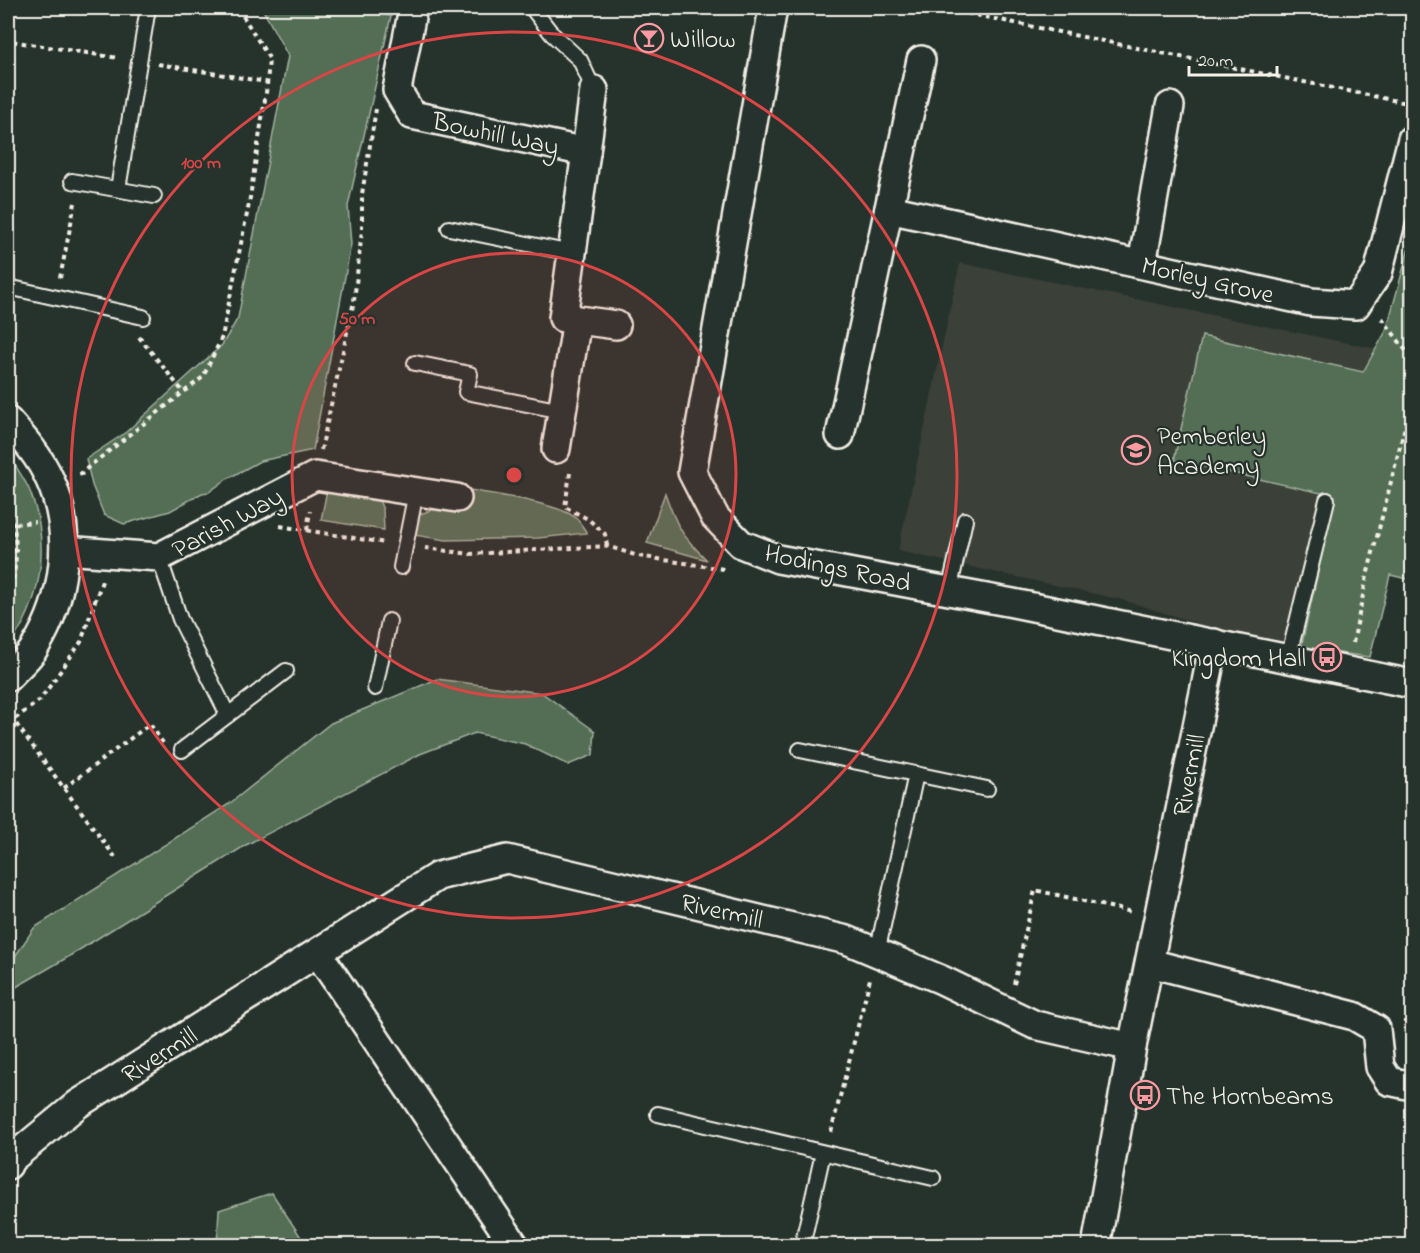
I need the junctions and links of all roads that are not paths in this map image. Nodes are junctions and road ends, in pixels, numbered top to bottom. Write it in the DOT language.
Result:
graph roads {
  1 [pos="148,8"];
  2 [pos="413,8"];
  3 [pos="532,8"];
  4 [pos="773,8"];
  5 [pos="921,60"];
  6 [pos="594,90"];
  7 [pos="1170,106"];
  8 [pos="1413,139"];
  9 [pos="586,152"];
  10 [pos="76,182"];
  11 [pos="118,189"];
  12 [pos="154,196"];
  13 [pos="889,209"];
  14 [pos="449,228"];
  15 [pos="572,253"];
  16 [pos="1142,264"];
  17 [pos="8,286"];
  18 [pos="143,317"];
  19 [pos="577,320"];
  20 [pos="616,325"];
  21 [pos="415,363"];
  22 [pos="562,411"];
  23 [pos="8,421"];
  24 [pos="840,435"];
  25 [pos="556,449"];
  26 [pos="416,492"];
  27 [pos="457,498"];
  28 [pos="1327,500"];
  29 [pos="965,520"];
  30 [pos="64,550"];
  31 [pos="159,557"];
  32 [pos="400,567"];
  33 [pos="949,591"];
  34 [pos="389,621"];
  35 [pos="1214,643"];
  36 [pos="1288,659"];
  37 [pos="286,671"];
  38 [pos="8,677"];
  39 [pos="1413,684"];
  40 [pos="375,688"];
  41 [pos="228,715"];
  42 [pos="182,750"];
  43 [pos="800,750"];
  44 [pos="916,774"];
  45 [pos="987,789"];
  46 [pos="877,952"];
  47 [pos="318,953"];
  48 [pos="1150,963"];
  49 [pos="1132,1047"];
  50 [pos="1413,1086"];
  51 [pos="658,1114"];
  52 [pos="824,1153"];
  53 [pos="8,1165"];
  54 [pos="933,1179"];
  55 [pos="515,1245"];
  56 [pos="802,1245"];
  57 [pos="1096,1245"];
  1 -- 11 [label="lane"];
  2 -- 9 [label="street, Bowhill Way"];
  3 -- 6 [label="lane"];
  4 -- 33 [label="street, Hodings Road"];
  5 -- 13 [label="street"];
  6 -- 9 [label="street, Bowhill Way"];
  7 -- 16 [label="street"];
  8 -- 16 [label="street, Morley Grove"];
  9 -- 15 [label="street, Bowhill Way"];
  10 -- 11 [label="lane"];
  11 -- 12 [label="lane"];
  13 -- 16 [label="street, Morley Grove"];
  13 -- 24 [label="street"];
  14 -- 15 [label="lane"];
  15 -- 19 [label="street, Bowhill Way"];
  17 -- 18 [label="lane"];
  19 -- 20 [label="street"];
  19 -- 22 [label="street"];
  21 -- 22 [label="lane"];
  22 -- 25 [label="street"];
  23 -- 30 [label="street"];
  26 -- 27 [label="street"];
  26 -- 31 [label="street, Parish Way"];
  26 -- 32 [label="lane"];
  28 -- 36 [label="lane"];
  29 -- 33 [label="lane"];
  30 -- 31 [label="street, Parish Way"];
  30 -- 38 [label="street"];
  31 -- 41 [label="lane"];
  33 -- 35 [label="street, Hodings Road"];
  34 -- 40 [label="lane"];
  35 -- 36 [label="street, Hodings Road"];
  35 -- 48 [label="street, Rivermill"];
  36 -- 39 [label="street, Hodings Road"];
  37 -- 41 [label="lane"];
  41 -- 42 [label="lane"];
  43 -- 44 [label="lane"];
  44 -- 45 [label="lane"];
  44 -- 46 [label="lane"];
  46 -- 47 [label="street, Rivermill"];
  46 -- 49 [label="street, Rivermill"];
  47 -- 53 [label="street, Rivermill"];
  47 -- 55 [label="street"];
  48 -- 49 [label="street, Rivermill"];
  48 -- 50 [label="street"];
  49 -- 57 [label="street, Rivermill"];
  51 -- 52 [label="lane"];
  52 -- 54 [label="lane"];
  52 -- 56 [label="lane"];
}
